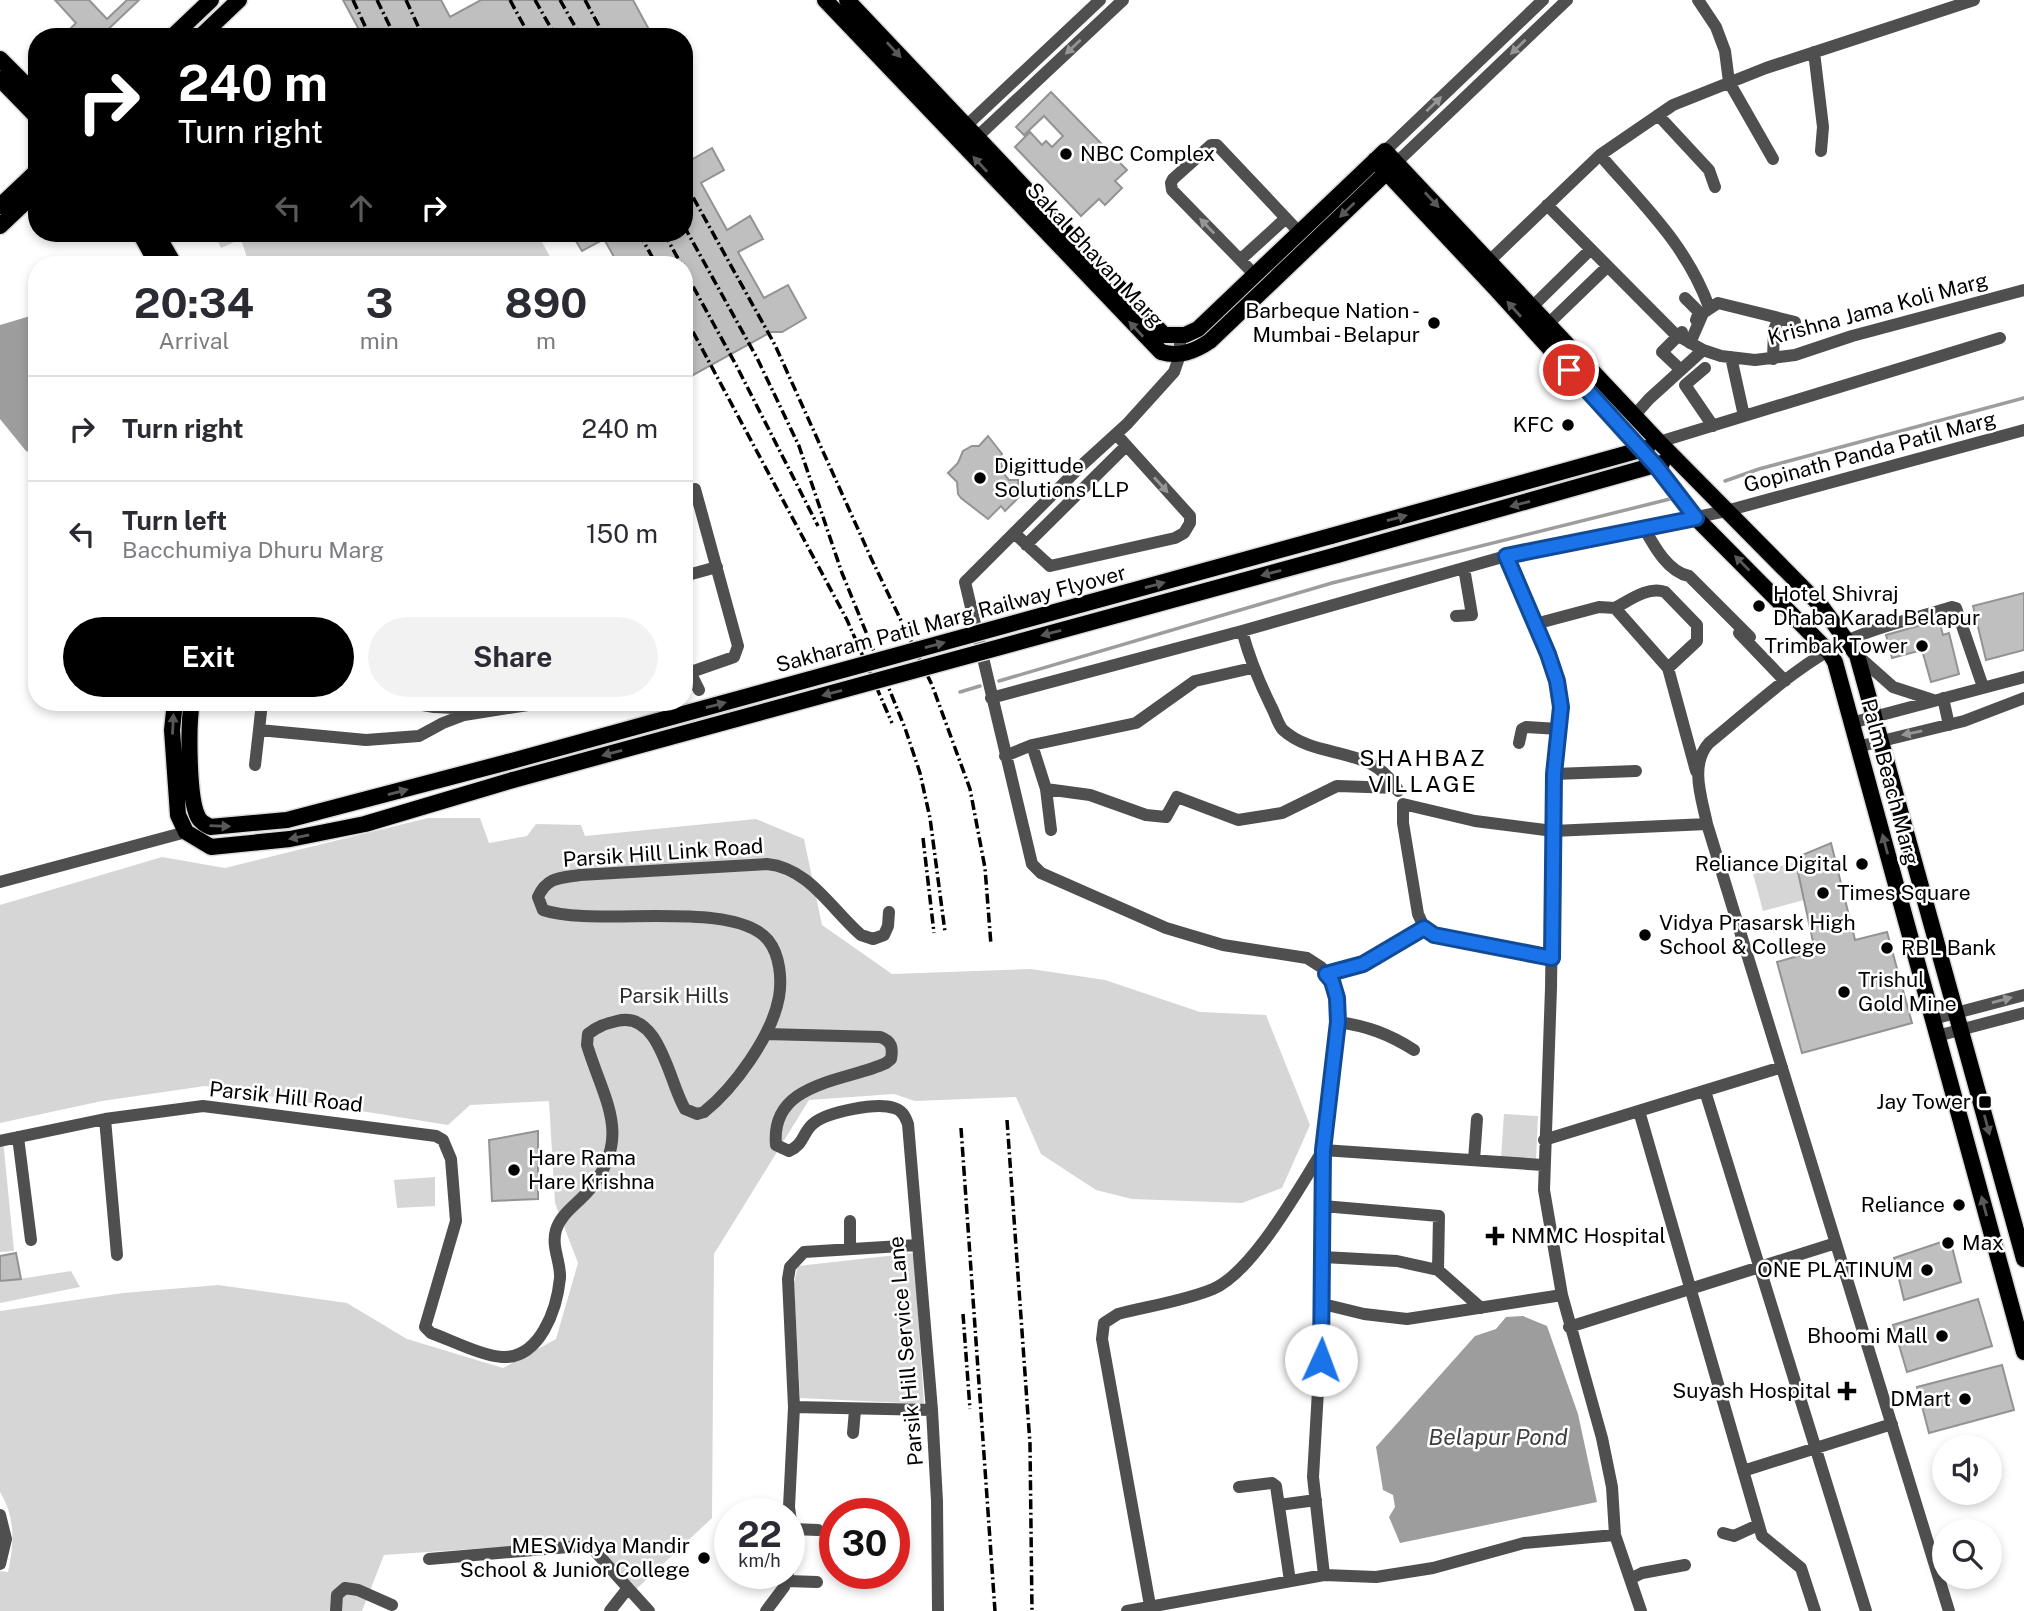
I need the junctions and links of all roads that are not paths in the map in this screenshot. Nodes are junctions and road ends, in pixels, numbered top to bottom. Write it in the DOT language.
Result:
graph roads {
  1 [pos="211,0"];
  2 [pos="239,0"];
  3 [pos="825,0"];
  4 [pos="847,0"];
  5 [pos="1123,0"];
  6 [pos="1543,0"];
  7 [pos="1567,0"];
  8 [pos="1698,0"];
  9 [pos="1974,0"];
  10 [pos="1097,3"];
  11 [pos="1104,17"];
  12 [pos="181,28"];
  13 [pos="209,28"];
  14 [pos="1814,52"];
  15 [pos="0,59"];
  16 [pos="0,79"];
  17 [pos="1729,82"];
  18 [pos="28,87"];
  19 [pos="28,108"];
  20 [pos="1658,115"];
  21 [pos="971,131"];
  22 [pos="960,142"];
  23 [pos="1821,151"];
  24 [pos="1600,155"];
  25 [pos="1380,156"];
  26 [pos="1773,159"];
  27 [pos="1391,168"];
  28 [pos="28,180"];
  29 [pos="1715,187"];
  30 [pos="28,200"];
  31 [pos="1547,205"];
  32 [pos="0,206"];
  33 [pos="1286,218"];
  34 [pos="0,226"];
  35 [pos="1299,232"];
  36 [pos="1590,250"];
  37 [pos="1240,260"];
  38 [pos="1484,266"];
  39 [pos="1606,266"];
  40 [pos="1255,275"];
  41 [pos="2024,290"];
  42 [pos="1685,298"];
  43 [pos="1532,307"];
  44 [pos="1709,307"];
  45 [pos="1778,320"];
  46 [pos="1795,322"];
  47 [pos="1547,323"];
  48 [pos="1180,336"];
  49 [pos="2000,338"];
  50 [pos="1685,340"];
  51 [pos="1703,350"];
  52 [pos="1180,355"];
  53 [pos="1773,359"];
  54 [pos="1728,362"];
  55 [pos="1685,367"];
  56 [pos="1634,416"];
  57 [pos="1744,416"];
  58 [pos="1713,426"];
  59 [pos="2024,430"];
  60 [pos="1116,434"];
  61 [pos="1659,442"];
  62 [pos="1126,446"];
  63 [pos="1642,451"];
  64 [pos="1673,457"];
  65 [pos="1656,466"];
  66 [pos="695,489"];
  67 [pos="1726,511"];
  68 [pos="1696,518"];
  69 [pos="1644,528"];
  70 [pos="1014,533"];
  71 [pos="1026,545"];
  72 [pos="1506,556"];
  73 [pos="717,567"];
  74 [pos="1464,568"];
  75 [pos="693,574"];
  76 [pos="1699,592"];
  77 [pos="1615,608"];
  78 [pos="1456,616"];
  79 [pos="1535,624"];
  80 [pos="1242,631"];
  81 [pos="1750,637"];
  82 [pos="1848,640"];
  83 [pos="1829,652"];
  84 [pos="1857,655"];
  85 [pos="1252,668"];
  86 [pos="1668,668"];
  87 [pos="693,671"];
  88 [pos="693,676"];
  89 [pos="2024,677"];
  90 [pos="1785,681"];
  91 [pos="1983,687"];
  92 [pos="699,690"];
  93 [pos="991,698"];
  94 [pos="2024,698"];
  95 [pos="1939,699"];
  96 [pos="174,711"];
  97 [pos="191,711"];
  98 [pos="261,711"];
  99 [pos="499,711"];
  100 [pos="1874,716"];
  101 [pos="1851,723"];
  102 [pos="1949,725"];
  103 [pos="259,730"];
  104 [pos="1553,734"];
  105 [pos="1881,740"];
  106 [pos="1519,743"];
  107 [pos="1032,745"];
  108 [pos="1857,747"];
  109 [pos="1005,756"];
  110 [pos="255,765"];
  111 [pos="1636,771"];
  112 [pos="1554,774"];
  113 [pos="1698,778"];
  114 [pos="1397,788"];
  115 [pos="1046,789"];
  116 [pos="1403,804"];
  117 [pos="1707,824"];
  118 [pos="1051,830"];
  119 [pos="1553,831"];
  120 [pos="186,832"];
  121 [pos="0,882"];
  122 [pos="889,912"];
  123 [pos="1424,928"];
  124 [pos="1552,958"];
  125 [pos="1326,974"];
  126 [pos="2024,995"];
  127 [pos="1956,1013"];
  128 [pos="2024,1013"];
  129 [pos="1933,1019"];
  130 [pos="1338,1022"];
  131 [pos="1961,1030"];
  132 [pos="766,1034"];
  133 [pos="1937,1036"];
  134 [pos="1414,1050"];
  135 [pos="1782,1067"];
  136 [pos="1705,1091"];
  137 [pos="1639,1111"];
  138 [pos="105,1119"];
  139 [pos="1477,1119"];
  140 [pos="18,1137"];
  141 [pos="443,1140"];
  142 [pos="1544,1140"];
  143 [pos="0,1141"];
  144 [pos="1323,1150"];
  145 [pos="1474,1160"];
  146 [pos="1543,1165"];
  147 [pos="1323,1206"];
  148 [pos="850,1221"];
  149 [pos="31,1240"];
  150 [pos="1836,1243"];
  151 [pos="917,1245"];
  152 [pos="850,1248"];
  153 [pos="117,1255"];
  154 [pos="1323,1257"];
  155 [pos="2024,1259"];
  156 [pos="1759,1268"];
  157 [pos="1438,1270"];
  158 [pos="1690,1289"];
  159 [pos="1562,1295"];
  160 [pos="1323,1304"];
  161 [pos="1481,1308"];
  162 [pos="2020,1325"];
  163 [pos="1569,1328"];
  164 [pos="2024,1352"];
  165 [pos="794,1407"];
  166 [pos="855,1410"];
  167 [pos="932,1410"];
  168 [pos="1892,1424"];
  169 [pos="853,1433"];
  170 [pos="1815,1448"];
  171 [pos="1743,1471"];
  172 [pos="1239,1487"];
  173 [pos="789,1498"];
  174 [pos="1316,1500"];
  175 [pos="1279,1505"];
  176 [pos="0,1515"];
  177 [pos="1758,1525"];
  178 [pos="805,1530"];
  179 [pos="818,1530"];
  180 [pos="1723,1533"];
  181 [pos="1615,1535"];
  182 [pos="429,1559"];
  183 [pos="0,1564"];
  184 [pos="1685,1565"];
  185 [pos="1324,1575"];
  186 [pos="1630,1579"];
  187 [pos="805,1580"];
  188 [pos="1290,1581"];
  189 [pos="817,1582"];
  190 [pos="628,1588"];
  191 [pos="780,1589"];
  192 [pos="392,1605"];
  193 [pos="1151,1609"];
  194 [pos="336,1611"];
  195 [pos="610,1611"];
  196 [pos="649,1611"];
  197 [pos="766,1611"];
  198 [pos="937,1611"];
  199 [pos="1127,1611"];
  200 [pos="1641,1611"];
  201 [pos="1815,1611"];
  202 [pos="1866,1611"];
  203 [pos="1949,1611"];
  1 -- 12 [label="main road"];
  2 -- 13 [label="main road"];
  3 -- 22 [label="main road, Sakal Bhavan Marg"];
  4 -- 21 [label="main road, Sakal Bhavan Marg, one-way"];
  5 -- 11 [label="street"];
  25 -- 6 [label="street, one-way"];
  7 -- 27 [label="street, one-way"];
  8 -- 17 [label="street"];
  9 -- 14 [label="street"];
  10 -- 11 [label="street"];
  10 -- 21 [label="street"];
  11 -- 21 [label="street, one-way"];
  14 -- 17 [label="street"];
  14 -- 23 [label="street"];
  15 -- 18 [label="main road"];
  16 -- 19 [label="main road"];
  17 -- 20 [label="street"];
  17 -- 26 [label="street"];
  20 -- 24 [label="street"];
  20 -- 29 [label="street"];
  21 -- 22 [label="street"];
  21 -- 48 [label="main road, Sakal Bhavan Marg"];
  52 -- 22 [label="main road, Sakal Bhavan Marg, one-way"];
  24 -- 31 [label="street"];
  24 -- 44 [label="street"];
  25 -- 27 [label="main road"];
  25 -- 35 [label="main road, Sakal Bhavan Marg"];
  27 -- 38 [label="main road"];
  27 -- 52 [label="main road, one-way"];
  28 -- 32 [label="main road"];
  30 -- 34 [label="main road"];
  31 -- 36 [label="street, Krishna Jama Koli Marg"];
  31 -- 38 [label="street"];
  33 -- 35 [label="street"];
  33 -- 37 [label="street"];
  37 -- 33 [label="street, one-way"];
  35 -- 40 [label="main road, Sakal Bhavan Marg"];
  36 -- 39 [label="street, Krishna Jama Koli Marg"];
  36 -- 43 [label="street"];
  37 -- 40 [label="street"];
  38 -- 43 [label="main road"];
  63 -- 38 [label="main road, one-way"];
  39 -- 47 [label="street"];
  39 -- 50 [label="street, Krishna Jama Koli Marg"];
  40 -- 48 [label="main road, Sakal Bhavan Marg"];
  41 -- 53 [label="street, Krishna Jama Koli Marg"];
  42 -- 50 [label="street"];
  43 -- 47 [label="main road"];
  44 -- 45 [label="street"];
  44 -- 50 [label="street"];
  45 -- 46 [label="street"];
  45 -- 53 [label="street"];
  47 -- 56 [label="main road"];
  48 -- 52 [label="street"];
  49 -- 57 [label="street"];
  50 -- 51 [label="street, Krishna Jama Koli Marg"];
  50 -- 55 [label="street"];
  51 -- 54 [label="street, Krishna Jama Koli Marg"];
  51 -- 55 [label="street"];
  52 -- 60 [label="street"];
  53 -- 54 [label="street, Krishna Jama Koli Marg"];
  54 -- 57 [label="street"];
  55 -- 56 [label="street"];
  55 -- 58 [label="street"];
  56 -- 61 [label="main road"];
  57 -- 58 [label="street"];
  58 -- 61 [label="street"];
  59 -- 67 [label="street, Gopinath Panda Patil Marg"];
  60 -- 62 [label="street"];
  60 -- 70 [label="street"];
  61 -- 63 [label="main road, Sakharam Patil Marg Railway Flyover"];
  61 -- 64 [label="main road, Palm Beach Marg"];
  62 -- 71 [label="street"];
  62 -- 71 [label="street, one-way"];
  63 -- 65 [label="main road, Palm Beach Marg"];
  97 -- 63 [label="main road, Sakharam Patil Marg Railway Flyover, one-way, bridge"];
  64 -- 65 [label="main road, Sakharam Patil Marg Railway Flyover"];
  64 -- 67 [label="main road, Palm Beach Marg"];
  65 -- 68 [label="main road, Palm Beach Marg"];
  65 -- 120 [label="main road, Sakharam Patil Marg Railway Flyover, one-way, bridge"];
  66 -- 73 [label="street"];
  67 -- 68 [label="street, Gopinath Panda Patil Marg"];
  67 -- 82 [label="main road, Palm Beach Marg"];
  68 -- 69 [label="street, Gopinath Panda Patil Marg"];
  83 -- 68 [label="main road, Palm Beach Marg, one-way"];
  69 -- 72 [label="street, Gopinath Panda Patil Marg"];
  69 -- 81 [label="street"];
  70 -- 71 [label="street"];
  70 -- 93 [label="street"];
  72 -- 74 [label="street, Gopinath Panda Patil Marg"];
  72 -- 79 [label="street"];
  73 -- 75 [label="street"];
  73 -- 87 [label="street"];
  74 -- 78 [label="street"];
  74 -- 80 [label="street, Gopinath Panda Patil Marg"];
  76 -- 90 [label="street"];
  77 -- 79 [label="street"];
  77 -- 86 [label="street"];
  77 -- 86 [label="street"];
  79 -- 104 [label="street"];
  80 -- 85 [label="street"];
  80 -- 93 [label="street, Gopinath Panda Patil Marg"];
  82 -- 83 [label="street"];
  82 -- 84 [label="main road, Palm Beach Marg"];
  82 -- 91 [label="street"];
  83 -- 90 [label="street"];
  83 -- 101 [label="main road, Palm Beach Marg"];
  84 -- 95 [label="street"];
  84 -- 100 [label="main road, Palm Beach Marg"];
  85 -- 107 [label="street"];
  85 -- 114 [label="street"];
  86 -- 113 [label="street"];
  88 -- 92 [label="street"];
  89 -- 91 [label="street"];
  90 -- 113 [label="street"];
  91 -- 95 [label="street"];
  93 -- 109 [label="street"];
  94 -- 102 [label="street"];
  95 -- 100 [label="street"];
  95 -- 102 [label="street"];
  120 -- 96 [label="main road, one-way"];
  98 -- 103 [label="street"];
  99 -- 103 [label="street"];
  100 -- 101 [label="street"];
  100 -- 105 [label="main road, Palm Beach Marg"];
  101 -- 108 [label="main road, Palm Beach Marg"];
  102 -- 105 [label="street, one-way"];
  103 -- 110 [label="street"];
  104 -- 106 [label="street"];
  104 -- 112 [label="street"];
  105 -- 108 [label="street"];
  105 -- 127 [label="main road, Palm Beach Marg"];
  107 -- 109 [label="street"];
  107 -- 115 [label="street"];
  129 -- 108 [label="main road, Palm Beach Marg, one-way"];
  109 -- 125 [label="street"];
  111 -- 112 [label="street"];
  112 -- 119 [label="street"];
  113 -- 117 [label="street"];
  114 -- 115 [label="street"];
  114 -- 116 [label="street"];
  115 -- 118 [label="street"];
  116 -- 119 [label="street"];
  116 -- 123 [label="street"];
  117 -- 119 [label="street"];
  117 -- 135 [label="street"];
  119 -- 124 [label="street"];
  120 -- 121 [label="street"];
  122 -- 132 [label="street, Parsik Hill Link Road"];
  123 -- 124 [label="street"];
  123 -- 125 [label="street"];
  124 -- 142 [label="street"];
  125 -- 130 [label="street"];
  127 -- 126 [label="street, one-way"];
  127 -- 129 [label="street"];
  127 -- 131 [label="main road, Palm Beach Marg"];
  128 -- 131 [label="street"];
  129 -- 133 [label="main road, Palm Beach Marg"];
  130 -- 134 [label="street"];
  130 -- 144 [label="street"];
  131 -- 133 [label="street"];
  131 -- 155 [label="main road, Palm Beach Marg, one-way"];
  132 -- 141 [label="street, Parsik Hill Link Road"];
  132 -- 151 [label="street, Parsik Hill Service Lane"];
  162 -- 133 [label="main road, Palm Beach Marg, one-way"];
  135 -- 136 [label="street"];
  135 -- 150 [label="street"];
  136 -- 137 [label="street"];
  136 -- 156 [label="street"];
  137 -- 142 [label="street"];
  137 -- 158 [label="street"];
  138 -- 140 [label="street, Parsik Hill Road"];
  138 -- 141 [label="street, Parsik Hill Road"];
  138 -- 153 [label="street"];
  139 -- 145 [label="street"];
  140 -- 143 [label="street, Parsik Hill Road"];
  140 -- 149 [label="street"];
  142 -- 146 [label="street"];
  144 -- 145 [label="street"];
  144 -- 147 [label="street"];
  144 -- 193 [label="street"];
  145 -- 146 [label="street"];
  146 -- 159 [label="street"];
  147 -- 154 [label="street"];
  147 -- 157 [label="street"];
  148 -- 152 [label="street"];
  150 -- 156 [label="street"];
  150 -- 168 [label="street"];
  151 -- 152 [label="street"];
  151 -- 167 [label="street, Parsik Hill Service Lane"];
  152 -- 165 [label="street"];
  154 -- 157 [label="street"];
  154 -- 160 [label="street"];
  156 -- 158 [label="street"];
  156 -- 170 [label="street"];
  157 -- 161 [label="street"];
  158 -- 163 [label="street"];
  158 -- 171 [label="street"];
  159 -- 161 [label="street"];
  159 -- 163 [label="street"];
  160 -- 161 [label="street"];
  160 -- 174 [label="street"];
  162 -- 164 [label="main road, Palm Beach Marg"];
  163 -- 181 [label="street"];
  165 -- 166 [label="street"];
  165 -- 173 [label="street"];
  166 -- 167 [label="street"];
  166 -- 169 [label="street"];
  167 -- 198 [label="street, Parsik Hill Service Lane"];
  168 -- 170 [label="street"];
  168 -- 203 [label="street"];
  170 -- 171 [label="street"];
  170 -- 202 [label="street"];
  171 -- 177 [label="street"];
  172 -- 175 [label="street"];
  174 -- 175 [label="street"];
  174 -- 185 [label="street"];
  175 -- 188 [label="street"];
  176 -- 183 [label="street"];
  177 -- 180 [label="street"];
  177 -- 201 [label="street"];
  178 -- 179 [label="street"];
  181 -- 185 [label="street"];
  181 -- 186 [label="street"];
  182 -- 190 [label="street"];
  184 -- 186 [label="street"];
  185 -- 188 [label="street"];
  186 -- 200 [label="street"];
  187 -- 189 [label="street"];
  188 -- 193 [label="street"];
  190 -- 195 [label="street"];
  190 -- 196 [label="street"];
  191 -- 197 [label="street"];
  192 -- 194 [label="street"];
  193 -- 199 [label="street"];
}
